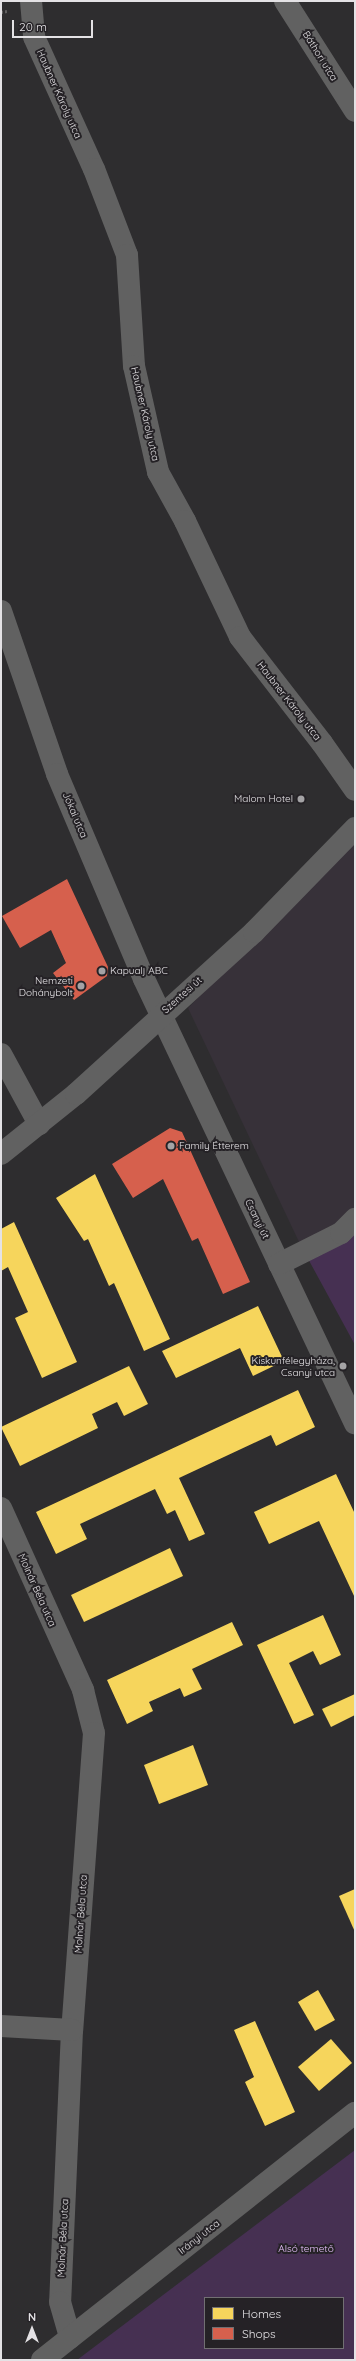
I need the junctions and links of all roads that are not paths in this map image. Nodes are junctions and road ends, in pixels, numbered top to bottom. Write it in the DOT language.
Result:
graph roads {
  1 [pos="31,1"];
  2 [pos="285,1"];
  3 [pos="355,111"];
  4 [pos="1,611"];
  5 [pos="355,790"];
  6 [pos="355,828"];
  7 [pos="160,1015"];
  8 [pos="1,1054"];
  9 [pos="39,1124"];
  10 [pos="1,1154"];
  11 [pos="355,1219"];
  12 [pos="279,1264"];
  13 [pos="355,1423"];
  14 [pos="1,1508"];
  15 [pos="1,2026"];
  16 [pos="72,2030"];
  17 [pos="355,2113"];
  18 [pos="70,2338"];
  19 [pos="42,2360"];
  1 -- 5 [label="street, Haubner Károly utca"];
  2 -- 3 [label="street, Báthori utca"];
  4 -- 7 [label="street, Jókai utca"];
  6 -- 7 [label="street, Szentesi út"];
  7 -- 9 [label="street, Szentesi út"];
  7 -- 12 [label="street, Csanyi út"];
  8 -- 9 [label="street"];
  9 -- 10 [label="street, Szentesi út"];
  11 -- 12 [label="street"];
  12 -- 13 [label="street, Csanyi út"];
  14 -- 16 [label="street, Molnár Béla utca"];
  15 -- 16 [label="street"];
  16 -- 18 [label="street, Molnár Béla utca"];
  17 -- 18 [label="street, Irányi utca"];
  18 -- 19 [label="street, Irányi utca"];
}
